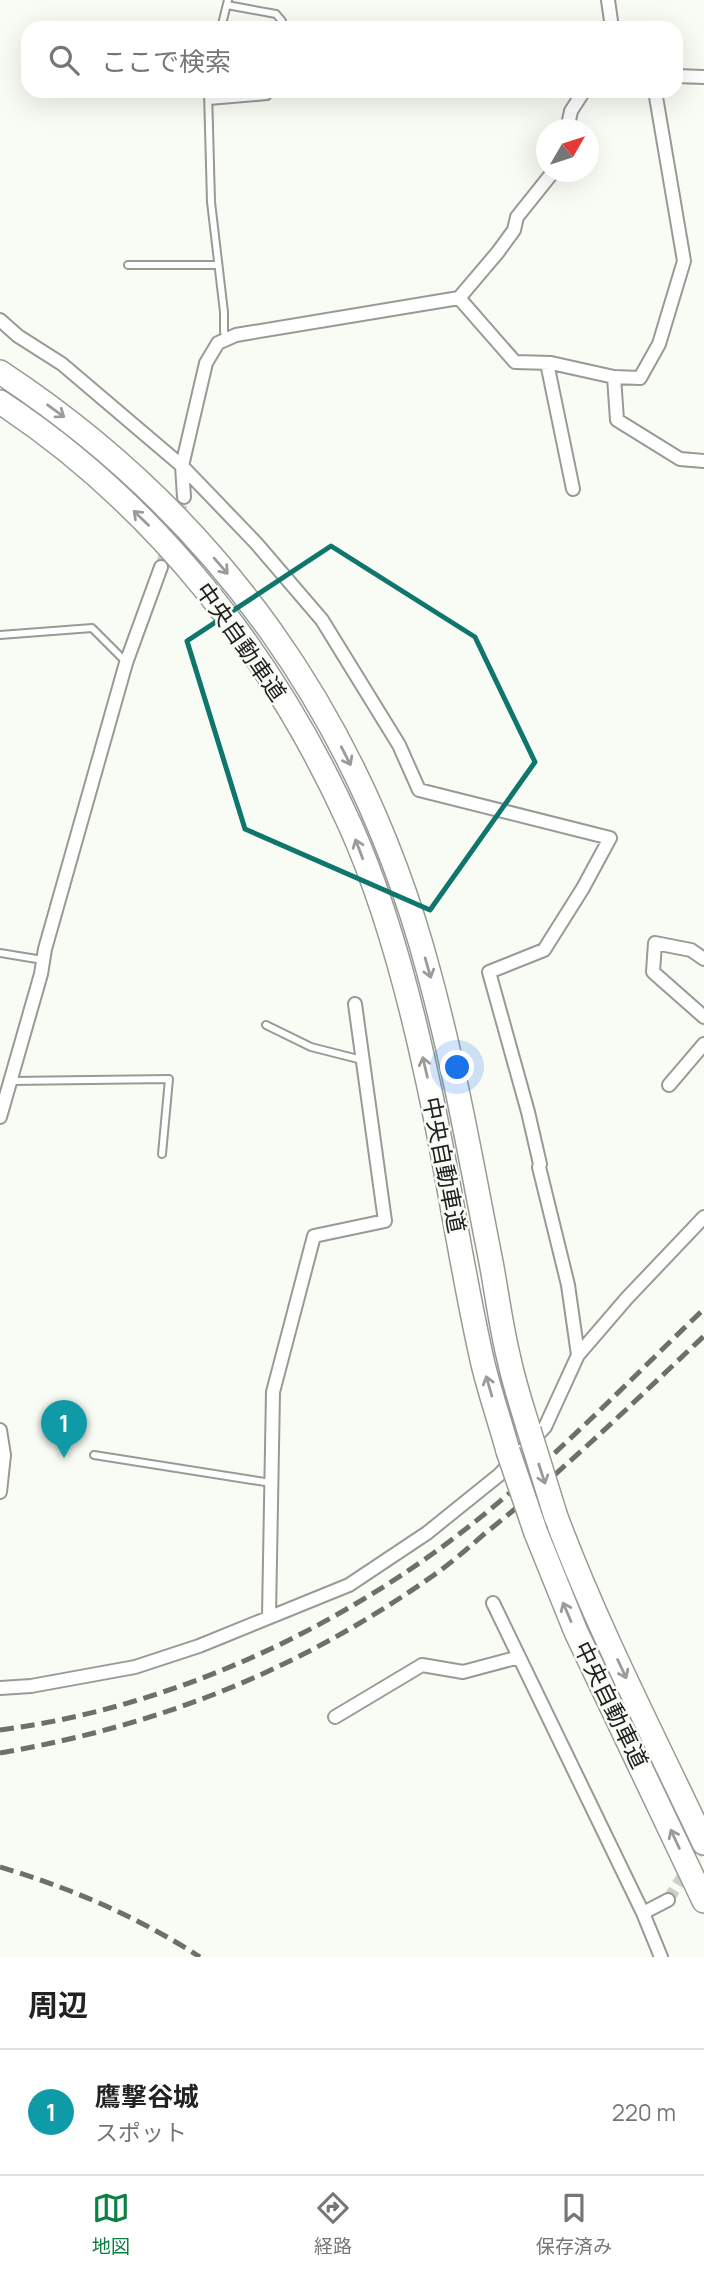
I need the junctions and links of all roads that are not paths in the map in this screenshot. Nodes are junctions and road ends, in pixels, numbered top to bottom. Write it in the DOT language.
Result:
graph roads {
  1 [pos="608,0"];
  2 [pos="228,2"];
  3 [pos="223,21"];
  4 [pos="282,21"];
  5 [pos="611,21"];
  6 [pos="683,76"];
  7 [pos="704,77"];
  8 [pos="209,98"];
  9 [pos="244,98"];
  10 [pos="579,98"];
  11 [pos="656,98"];
  12 [pos="209,101"];
  13 [pos="569,119"];
  14 [pos="545,182"];
  15 [pos="128,265"];
  16 [pos="218,265"];
  17 [pos="459,298"];
  18 [pos="0,320"];
  19 [pos="228,339"];
  20 [pos="547,363"];
  21 [pos="0,372"];
  22 [pos="614,377"];
  23 [pos="0,402"];
  24 [pos="704,461"];
  25 [pos="182,466"];
  26 [pos="573,489"];
  27 [pos="184,497"];
  28 [pos="161,567"];
  29 [pos="0,635"];
  30 [pos="126,663"];
  31 [pos="0,953"];
  32 [pos="704,959"];
  33 [pos="43,960"];
  34 [pos="355,1004"];
  35 [pos="704,1017"];
  36 [pos="266,1025"];
  37 [pos="704,1044"];
  38 [pos="362,1060"];
  39 [pos="10,1081"];
  40 [pos="669,1085"];
  41 [pos="0,1117"];
  42 [pos="162,1154"];
  43 [pos="704,1217"];
  44 [pos="578,1354"];
  45 [pos="0,1430"];
  46 [pos="94,1455"];
  47 [pos="271,1483"];
  48 [pos="0,1492"];
  49 [pos="493,1603"];
  50 [pos="270,1616"];
  51 [pos="519,1657"];
  52 [pos="0,1688"];
  53 [pos="335,1717"];
  54 [pos="704,1843"];
  55 [pos="668,1900"];
  56 [pos="704,1901"];
  57 [pos="643,1913"];
  58 [pos="661,1957"];
  1 -- 5 [label="street"];
  2 -- 3 [label="lane"];
  2 -- 4 [label="lane"];
  6 -- 7 [label="street"];
  8 -- 12 [label="lane"];
  9 -- 12 [label="lane"];
  10 -- 13 [label="street"];
  11 -- 22 [label="street"];
  12 -- 16 [label="lane"];
  14 -- 17 [label="street"];
  15 -- 16 [label="lane"];
  16 -- 19 [label="lane"];
  17 -- 19 [label="street"];
  17 -- 20 [label="street"];
  18 -- 25 [label="street"];
  19 -- 25 [label="street"];
  20 -- 22 [label="street"];
  20 -- 26 [label="street"];
  21 -- 54 [label="highway, 中央自動車道, one-way, bridge"];
  22 -- 24 [label="street"];
  56 -- 23 [label="highway, 中央自動車道, one-way, bridge"];
  25 -- 27 [label="street"];
  25 -- 44 [label="street"];
  28 -- 30 [label="street"];
  29 -- 30 [label="lane"];
  30 -- 33 [label="street"];
  31 -- 33 [label="lane"];
  32 -- 35 [label="street"];
  33 -- 39 [label="street"];
  34 -- 38 [label="street"];
  36 -- 38 [label="lane"];
  37 -- 40 [label="street"];
  38 -- 47 [label="street"];
  39 -- 41 [label="street"];
  39 -- 42 [label="lane"];
  43 -- 44 [label="street"];
  44 -- 50 [label="street"];
  45 -- 48 [label="street"];
  46 -- 47 [label="lane"];
  47 -- 50 [label="street"];
  49 -- 51 [label="street"];
  50 -- 52 [label="street"];
  51 -- 53 [label="street"];
  51 -- 57 [label="street"];
  55 -- 57 [label="street"];
  57 -- 58 [label="street"];
}
